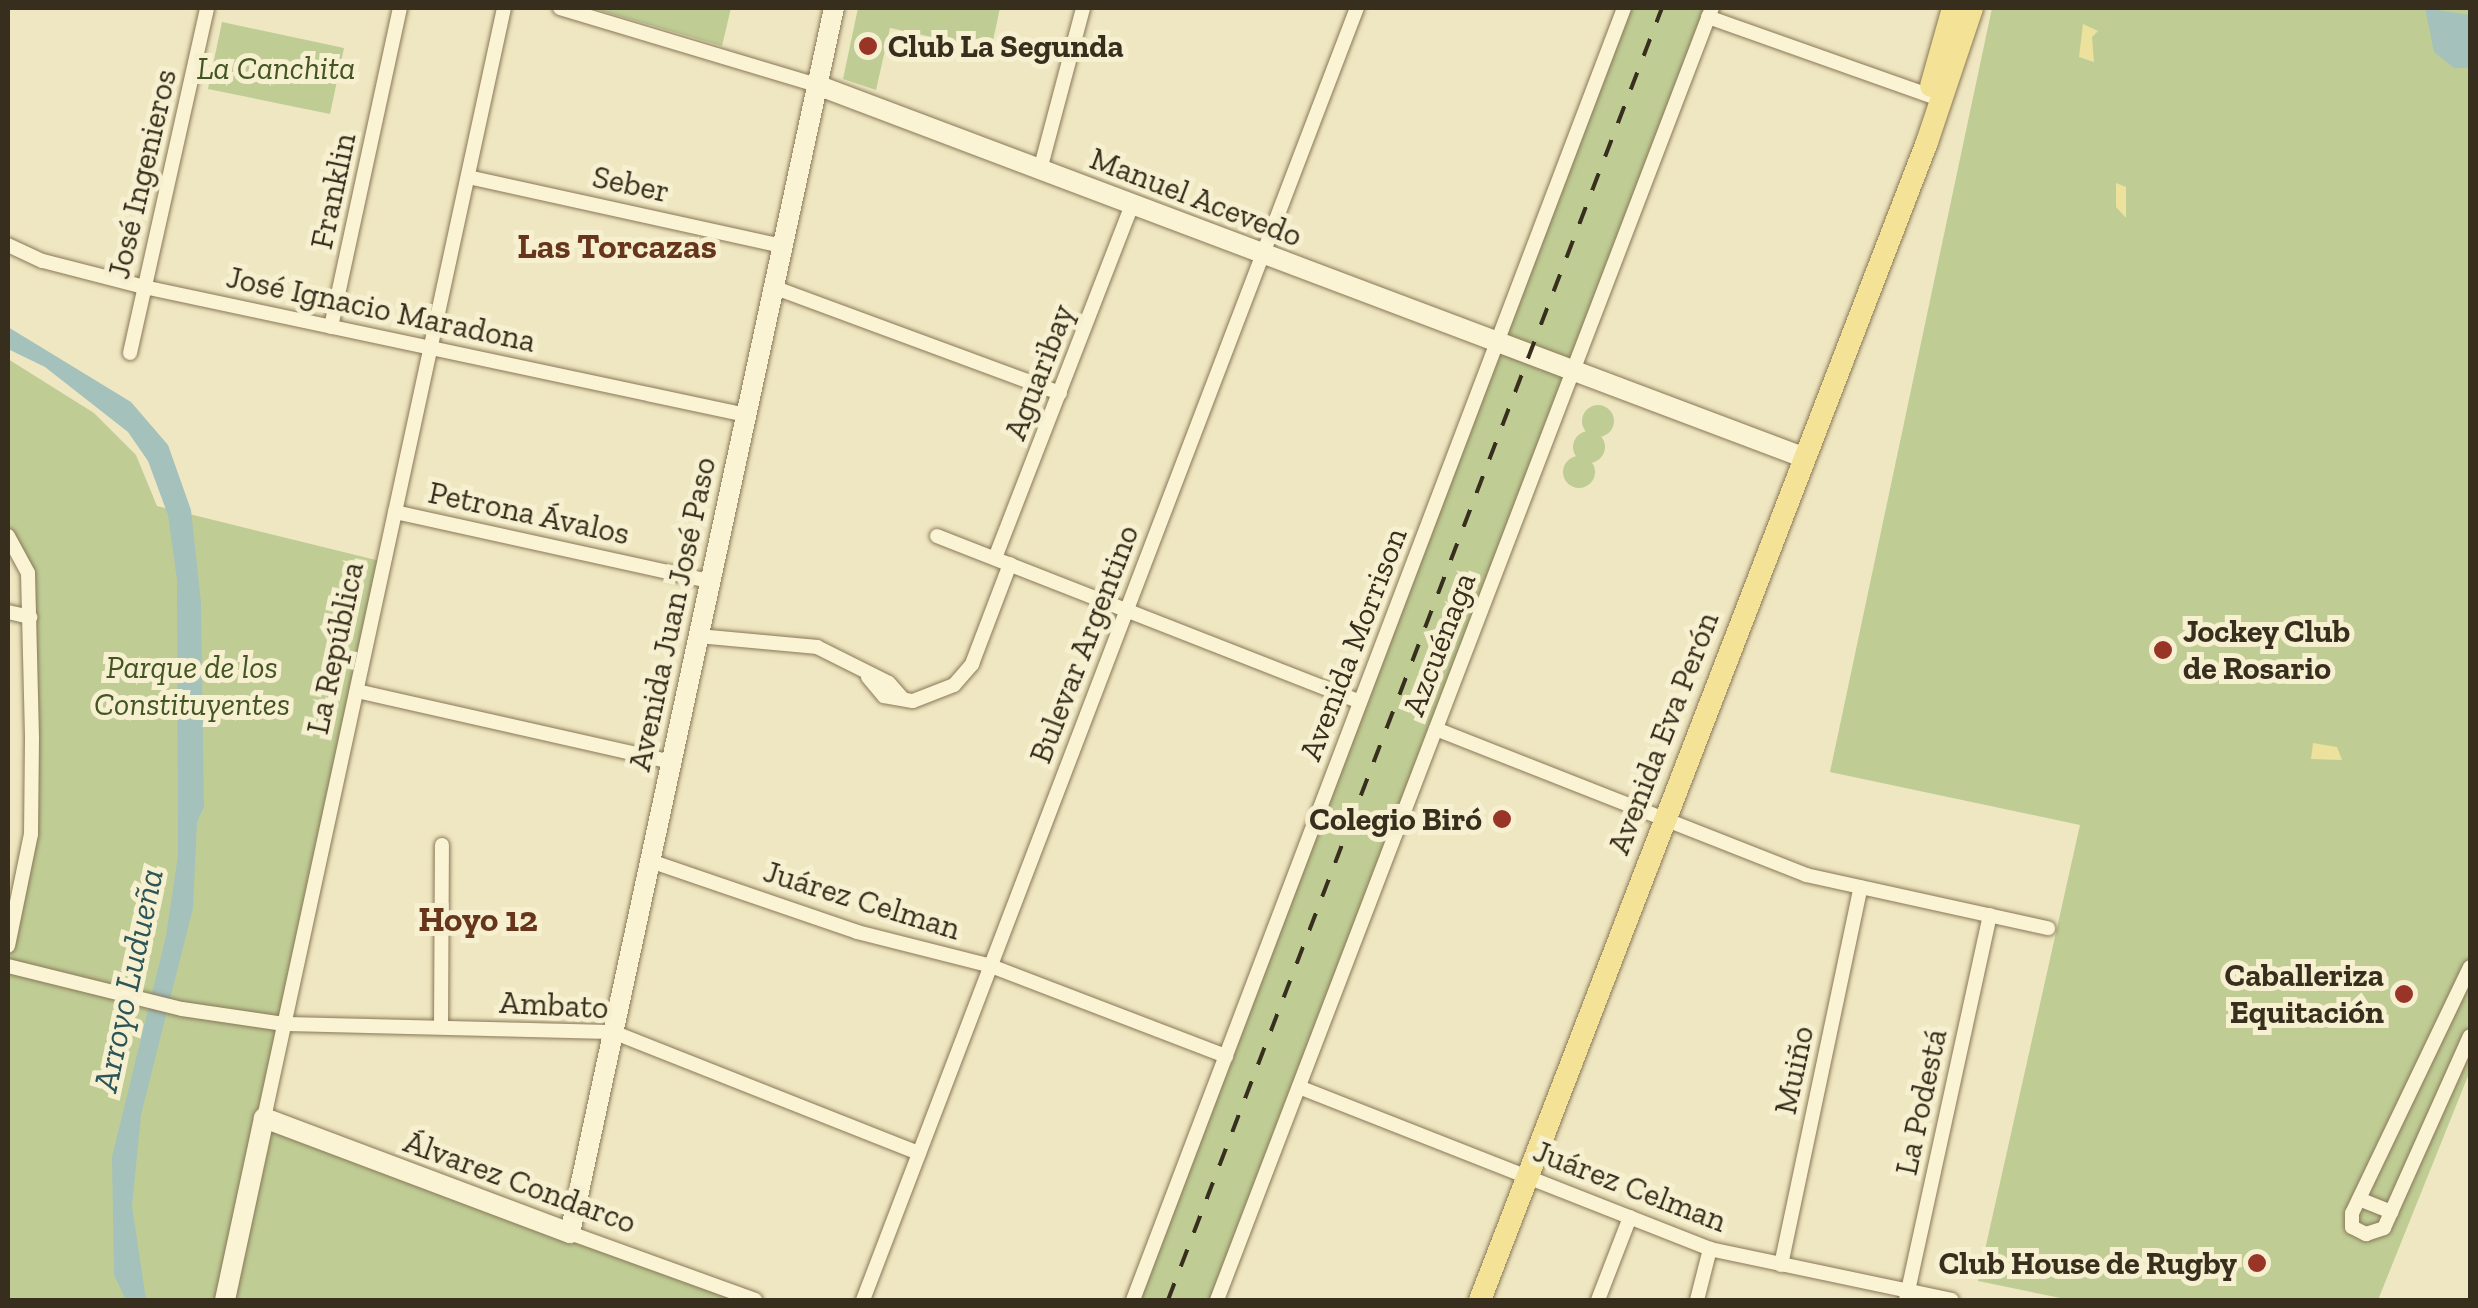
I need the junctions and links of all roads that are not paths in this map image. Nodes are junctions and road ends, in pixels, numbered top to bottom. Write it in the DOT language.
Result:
graph roads {
  1 [pos="207,8"];
  2 [pos="400,8"];
  3 [pos="504,8"];
  4 [pos="560,8"];
  5 [pos="834,8"];
  6 [pos="1083,8"];
  7 [pos="1357,8"];
  8 [pos="1624,8"];
  9 [pos="1953,8"];
  10 [pos="1972,8"];
  11 [pos="1710,12"];
  12 [pos="817,85"];
  13 [pos="1935,99"];
  14 [pos="1040,170"];
  15 [pos="468,177"];
  16 [pos="1132,205"];
  17 [pos="8,245"];
  18 [pos="782,246"];
  19 [pos="1262,255"];
  20 [pos="144,286"];
  21 [pos="774,287"];
  22 [pos="332,326"];
  23 [pos="1496,344"];
  24 [pos="430,348"];
  25 [pos="130,353"];
  26 [pos="1572,372"];
  27 [pos="1060,394"];
  28 [pos="746,415"];
  29 [pos="1805,458"];
  30 [pos="395,512"];
  31 [pos="8,536"];
  32 [pos="937,536"];
  33 [pos="1003,561"];
  34 [pos="710,581"];
  35 [pos="1127,610"];
  36 [pos="8,612"];
  37 [pos="30,618"];
  38 [pos="698,636"];
  39 [pos="357,691"];
  40 [pos="1360,702"];
  41 [pos="1436,729"];
  42 [pos="672,762"];
  43 [pos="1664,818"];
  44 [pos="442,845"];
  45 [pos="650,862"];
  46 [pos="1861,887"];
  47 [pos="1990,915"];
  48 [pos="2048,928"];
  49 [pos="8,946"];
  50 [pos="8,966"];
  51 [pos="991,966"];
  52 [pos="2470,967"];
  53 [pos="284,1024"];
  54 [pos="441,1027"];
  55 [pos="613,1032"];
  56 [pos="2470,1036"];
  57 [pos="1226,1056"];
  58 [pos="1299,1087"];
  59 [pos="264,1118"];
  60 [pos="920,1153"];
  61 [pos="1527,1176"];
  62 [pos="2360,1200"];
  63 [pos="2391,1212"];
  64 [pos="1630,1217"];
  65 [pos="570,1233"];
  66 [pos="1710,1249"];
  67 [pos="1781,1265"];
  68 [pos="1907,1296"];
  69 [pos="226,1300"];
  70 [pos="756,1300"];
  71 [pos="863,1300"];
  72 [pos="1133,1300"];
  73 [pos="1217,1300"];
  74 [pos="1480,1300"];
  75 [pos="1598,1300"];
  76 [pos="1697,1300"];
  77 [pos="1952,1300"];
  1 -- 20 [label="street, José Ingenieros"];
  2 -- 22 [label="street, Franklin"];
  3 -- 15 [label="street, La República"];
  4 -- 12 [label="street, Manuel Acevedo"];
  5 -- 12 [label="main road, Avenida Juan José Paso"];
  6 -- 14 [label="street"];
  7 -- 19 [label="street, Bulevar Argentino"];
  8 -- 23 [label="street, Avenida Morrison"];
  9 -- 13 [label="main road, Avenida Eva Perón"];
  10 -- 13 [label="main road, Avenida Eva Perón"];
  11 -- 13 [label="street"];
  11 -- 26 [label="street, Azcuénaga"];
  12 -- 14 [label="main road, Manuel Acevedo"];
  12 -- 18 [label="main road, Avenida Juan José Paso"];
  13 -- 29 [label="main road, Avenida Eva Perón"];
  14 -- 16 [label="main road, Manuel Acevedo"];
  15 -- 18 [label="street, Seber"];
  15 -- 24 [label="street, La República"];
  16 -- 19 [label="main road, Manuel Acevedo"];
  16 -- 27 [label="street, Aguaribay"];
  17 -- 20 [label="street, José Ignacio Maradona"];
  18 -- 21 [label="main road, Avenida Juan José Paso"];
  19 -- 23 [label="main road, Manuel Acevedo"];
  19 -- 35 [label="street, Bulevar Argentino"];
  20 -- 22 [label="street, José Ignacio Maradona"];
  20 -- 25 [label="street, José Ingenieros"];
  21 -- 27 [label="street"];
  21 -- 28 [label="main road, Avenida Juan José Paso"];
  22 -- 24 [label="street, José Ignacio Maradona"];
  23 -- 26 [label="main road, Manuel Acevedo"];
  23 -- 40 [label="street, Avenida Morrison"];
  24 -- 28 [label="street, José Ignacio Maradona"];
  24 -- 30 [label="street, La República"];
  26 -- 29 [label="main road, Manuel Acevedo"];
  26 -- 41 [label="street, Azcuénaga"];
  27 -- 33 [label="street, Aguaribay"];
  28 -- 34 [label="main road, Avenida Juan José Paso"];
  29 -- 43 [label="main road, Avenida Eva Perón"];
  30 -- 34 [label="street, Petrona Ávalos"];
  30 -- 39 [label="street, La República"];
  31 -- 37 [label="street"];
  32 -- 33 [label="street"];
  33 -- 35 [label="street"];
  33 -- 38 [label="street, Aguaribay"];
  34 -- 38 [label="main road, Avenida Juan José Paso"];
  35 -- 40 [label="street"];
  35 -- 51 [label="street, Bulevar Argentino"];
  36 -- 37 [label="street"];
  37 -- 49 [label="street"];
  38 -- 42 [label="main road, Avenida Juan José Paso"];
  39 -- 42 [label="street"];
  39 -- 53 [label="street, La República"];
  40 -- 57 [label="street, Avenida Morrison"];
  41 -- 43 [label="street"];
  41 -- 58 [label="street, Azcuénaga"];
  42 -- 45 [label="main road, Avenida Juan José Paso"];
  43 -- 46 [label="street"];
  43 -- 61 [label="main road, Avenida Eva Perón"];
  44 -- 54 [label="street"];
  45 -- 51 [label="street, Juárez Celman"];
  45 -- 55 [label="main road, Avenida Juan José Paso"];
  46 -- 47 [label="street"];
  46 -- 67 [label="street, Muiño"];
  47 -- 48 [label="street"];
  47 -- 68 [label="street, La Podestá"];
  50 -- 53 [label="street"];
  51 -- 57 [label="street, Juárez Celman"];
  51 -- 60 [label="street, Bulevar Argentino"];
  52 -- 62 [label="street"];
  53 -- 54 [label="street, Ambato"];
  53 -- 59 [label="street, La República"];
  54 -- 55 [label="street, Ambato"];
  55 -- 60 [label="street, Ambato"];
  55 -- 65 [label="main road, Avenida Juan José Paso"];
  56 -- 63 [label="street"];
  57 -- 72 [label="street, Avenida Morrison"];
  58 -- 61 [label="street, Juárez Celman"];
  58 -- 73 [label="street, Azcuénaga"];
  59 -- 65 [label="main road, Álvarez Condarco"];
  59 -- 69 [label="main road, La República"];
  60 -- 71 [label="street, Bulevar Argentino"];
  61 -- 64 [label="street, Juárez Celman"];
  61 -- 74 [label="main road, Avenida Eva Perón"];
  62 -- 63 [label="street"];
  62 -- 63 [label="street"];
  64 -- 66 [label="street, Juárez Celman"];
  64 -- 75 [label="street"];
  65 -- 70 [label="street, Álvarez Condarco"];
  66 -- 67 [label="street, Juárez Celman"];
  66 -- 76 [label="street"];
  67 -- 68 [label="street, Juárez Celman"];
  68 -- 77 [label="street, Juárez Celman"];
}
